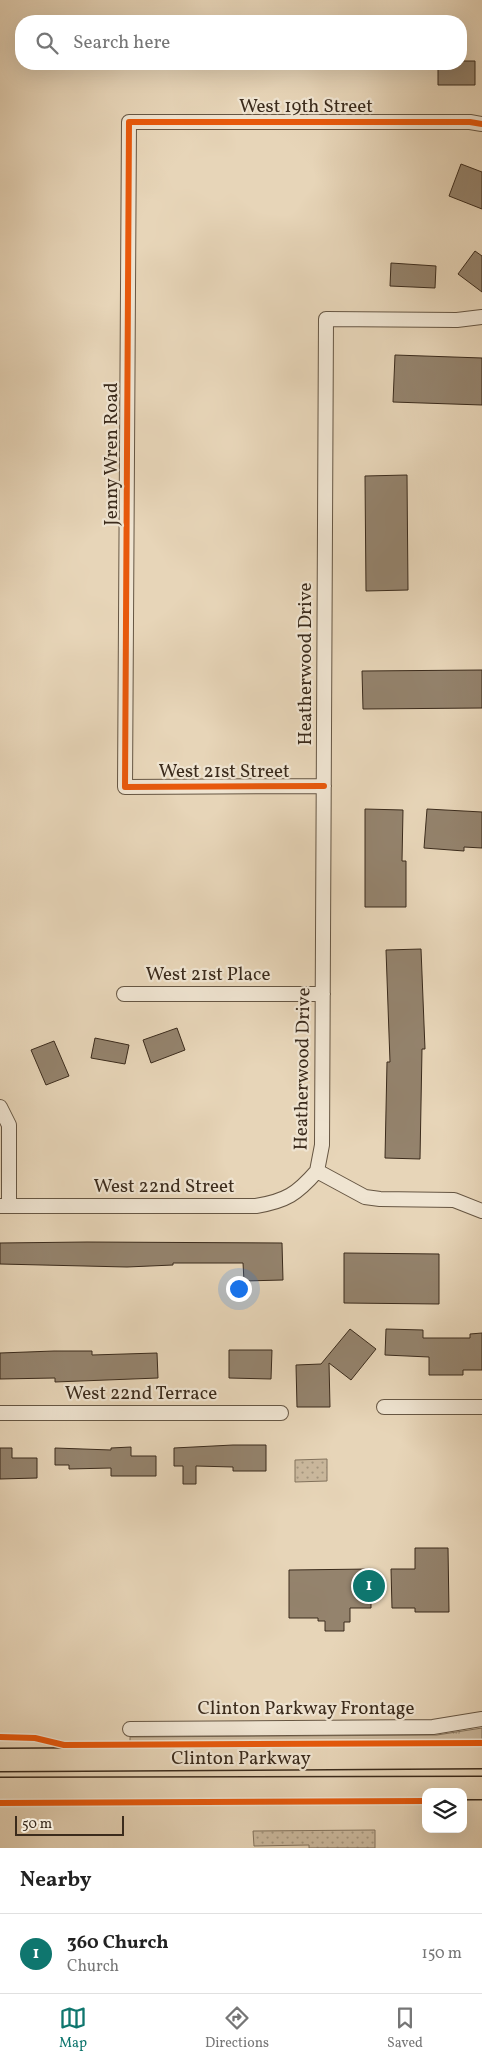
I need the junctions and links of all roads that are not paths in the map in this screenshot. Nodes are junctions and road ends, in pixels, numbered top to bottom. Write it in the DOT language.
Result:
graph roads {
  1 [pos="129,122"];
  2 [pos="482,124"];
  3 [pos="482,317"];
  4 [pos="324,786"];
  5 [pos="125,787"];
  6 [pos="124,994"];
  7 [pos="323,994"];
  8 [pos="0,1107"];
  9 [pos="317,1171"];
  10 [pos="4,1206"];
  11 [pos="482,1211"];
  12 [pos="384,1407"];
  13 [pos="482,1407"];
  14 [pos="0,1413"];
  15 [pos="281,1413"];
  16 [pos="482,1718"];
  17 [pos="130,1729"];
  18 [pos="482,1758"];
  19 [pos="0,1760"];
  20 [pos="482,1788"];
  21 [pos="0,1789"];
  1 -- 2 [label="street, West 19th Street"];
  1 -- 5 [label="street, Jenny Wren Road"];
  3 -- 4 [label="street, Heatherwood Drive"];
  4 -- 5 [label="street, West 21st Street"];
  4 -- 7 [label="street, Heatherwood Drive"];
  6 -- 7 [label="street, West 21st Place"];
  7 -- 9 [label="street, Heatherwood Drive"];
  8 -- 10 [label="street"];
  9 -- 10 [label="street, West 22nd Street"];
  9 -- 11 [label="street, Heatherwood Drive"];
  12 -- 13 [label="street"];
  14 -- 15 [label="street, West 22nd Terrace"];
  16 -- 17 [label="street, Clinton Parkway Frontage"];
  18 -- 19 [label="main road, Clinton Parkway"];
  20 -- 21 [label="main road, Clinton Parkway"];
}
